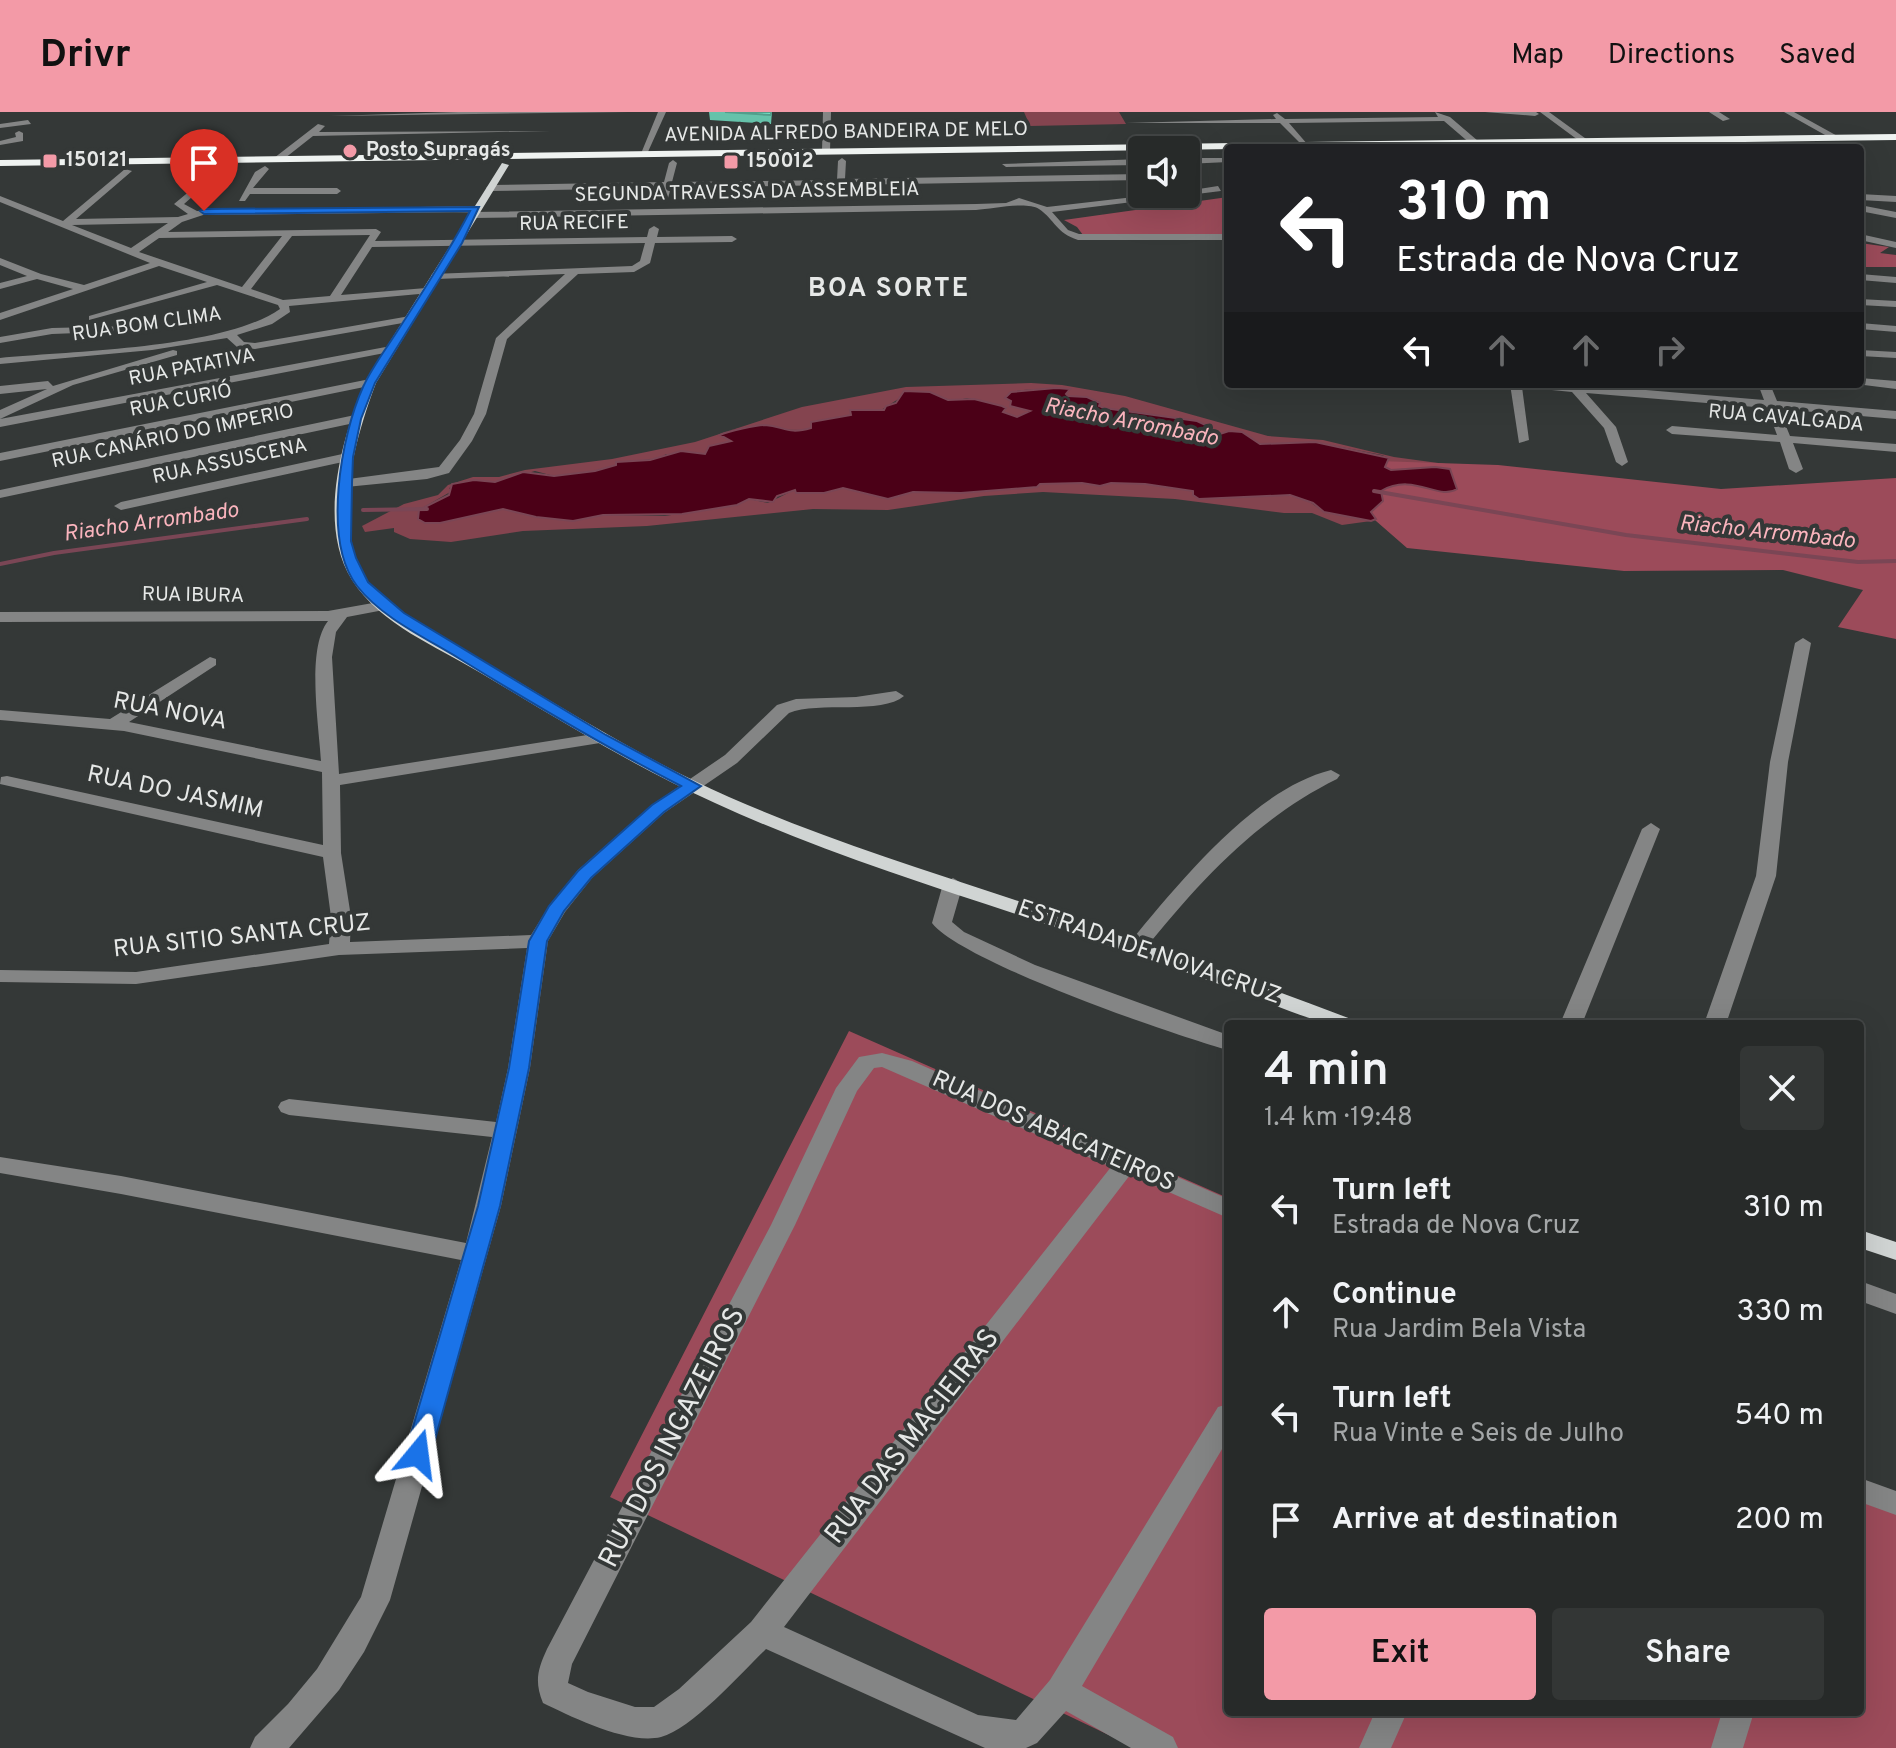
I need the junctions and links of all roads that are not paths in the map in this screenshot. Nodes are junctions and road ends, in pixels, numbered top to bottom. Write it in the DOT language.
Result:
graph roads {
  1 [pos="555,112"];
  2 [pos="624,112"];
  3 [pos="662,112"];
  4 [pos="827,112"];
  5 [pos="1274,112"];
  6 [pos="1438,112"];
  7 [pos="1489,112"];
  8 [pos="1713,112"];
  9 [pos="1788,112"];
  10 [pos="426,113"];
  11 [pos="1124,113"];
  12 [pos="1540,113"];
  13 [pos="336,114"];
  14 [pos="1447,119"];
  15 [pos="1726,119"];
  16 [pos="1282,121"];
  17 [pos="28,122"];
  18 [pos="1130,123"];
  19 [pos="0,126"];
  20 [pos="546,131"];
  21 [pos="409,132"];
  22 [pos="19,133"];
  23 [pos="311,134"];
  24 [pos="1136,136"];
  25 [pos="1896,137"];
  26 [pos="1837,138"];
  27 [pos="402,141"];
  28 [pos="1585,141"];
  29 [pos="0,143"];
  30 [pos="1475,143"];
  31 [pos="1307,144"];
  32 [pos="1400,144"];
  33 [pos="1864,147"];
  34 [pos="1896,147"];
  35 [pos="1224,149"];
  36 [pos="826,151"];
  37 [pos="1200,151"];
  38 [pos="643,154"];
  39 [pos="1128,155"];
  40 [pos="532,156"];
  41 [pos="1128,156"];
  42 [pos="1224,158"];
  43 [pos="1200,159"];
  44 [pos="277,160"];
  45 [pos="842,161"];
  46 [pos="1005,161"];
  47 [pos="0,163"];
  48 [pos="673,163"];
  49 [pos="505,165"];
  50 [pos="265,169"];
  51 [pos="128,171"];
  52 [pos="0,173"];
  53 [pos="1128,178"];
  54 [pos="1012,182"];
  55 [pos="840,184"];
  56 [pos="1200,184"];
  57 [pos="668,186"];
  58 [pos="572,187"];
  59 [pos="197,188"];
  60 [pos="490,188"];
  61 [pos="337,191"];
  62 [pos="1200,192"];
  63 [pos="1864,197"];
  64 [pos="0,199"];
  65 [pos="1896,199"];
  66 [pos="1019,201"];
  67 [pos="1128,201"];
  68 [pos="396,209"];
  69 [pos="840,209"];
  70 [pos="1864,209"];
  71 [pos="1046,210"];
  72 [pos="474,212"];
  73 [pos="659,212"];
  74 [pos="194,213"];
  75 [pos="560,214"];
  76 [pos="1896,215"];
  77 [pos="179,220"];
  78 [pos="55,222"];
  79 [pos="67,222"];
  80 [pos="376,232"];
  81 [pos="221,234"];
  82 [pos="289,234"];
  83 [pos="158,235"];
  84 [pos="1224,237"];
  85 [pos="1864,238"];
  86 [pos="732,239"];
  87 [pos="651,240"];
  88 [pos="548,242"];
  89 [pos="458,243"];
  90 [pos="247,244"];
  91 [pos="369,244"];
  92 [pos="1894,244"];
  93 [pos="260,249"];
  94 [pos="132,252"];
  95 [pos="273,254"];
  96 [pos="0,261"];
  97 [pos="159,263"];
  98 [pos="574,272"];
  99 [pos="37,276"];
  100 [pos="436,276"];
  101 [pos="1864,277"];
  102 [pos="1896,280"];
  103 [pos="218,282"];
  104 [pos="0,286"];
  105 [pos="83,288"];
  106 [pos="245,290"];
  107 [pos="426,291"];
  108 [pos="333,299"];
  109 [pos="1864,302"];
  110 [pos="282,303"];
  111 [pos="1896,304"];
  112 [pos="0,317"];
  113 [pos="93,318"];
  114 [pos="410,319"];
  115 [pos="1864,326"];
  116 [pos="130,328"];
  117 [pos="1896,329"];
  118 [pos="228,333"];
  119 [pos="206,338"];
  120 [pos="0,340"];
  121 [pos="391,349"];
  122 [pos="1864,353"];
  123 [pos="1896,355"];
  124 [pos="0,361"];
  125 [pos="1864,382"];
  126 [pos="370,383"];
  127 [pos="66,384"];
  128 [pos="1896,385"];
  129 [pos="1516,388"];
  130 [pos="1575,388"];
  131 [pos="1765,388"];
  132 [pos="0,390"];
  133 [pos="1770,404"];
  134 [pos="0,415"];
  135 [pos="1896,415"];
  136 [pos="355,419"];
  137 [pos="0,423"];
  138 [pos="1672,430"];
  139 [pos="1783,438"];
  140 [pos="1523,440"];
  141 [pos="1896,448"];
  142 [pos="0,457"];
  143 [pos="347,457"];
  144 [pos="1622,462"];
  145 [pos="1796,469"];
  146 [pos="346,483"];
  147 [pos="0,494"];
  148 [pos="121,506"];
  149 [pos="384,606"];
  150 [pos="340,616"];
  151 [pos="0,617"];
  152 [pos="1803,643"];
  153 [pos="210,662"];
  154 [pos="896,696"];
  155 [pos="0,715"];
  156 [pos="112,725"];
  157 [pos="600,738"];
  158 [pos="330,774"];
  159 [pos="1331,775"];
  160 [pos="7,781"];
  161 [pos="693,786"];
  162 [pos="1651,829"];
  163 [pos="332,853"];
  164 [pos="953,884"];
  165 [pos="538,941"];
  166 [pos="1137,946"];
  167 [pos="339,949"];
  168 [pos="0,976"];
  169 [pos="1332,1020"];
  170 [pos="1573,1020"];
  171 [pos="1716,1020"];
  172 [pos="1224,1042"];
  173 [pos="875,1059"];
  174 [pos="289,1107"];
  175 [pos="506,1131"];
  176 [pos="1126,1164"];
  177 [pos="0,1165"];
  178 [pos="1224,1207"];
  179 [pos="1864,1240"];
  180 [pos="1896,1251"];
  181 [pos="476,1254"];
  182 [pos="1864,1292"];
  183 [pos="1896,1304"];
  184 [pos="1224,1422"];
  185 [pos="1864,1491"];
  186 [pos="1896,1503"];
  187 [pos="762,1632"];
  188 [pos="1061,1691"];
  189 [pos="690,1700"];
  190 [pos="1389,1716"];
  191 [pos="1737,1716"];
  192 [pos="266,1748"];
  193 [pos="1162,1748"];
  194 [pos="1375,1748"];
  195 [pos="1727,1748"];
  1 -- 2 [label="street"];
  1 -- 10 [label="street"];
  1 -- 20 [label="street"];
  3 -- 38 [label="street"];
  4 -- 36 [label="street"];
  5 -- 16 [label="street"];
  6 -- 14 [label="street"];
  7 -- 12 [label="street"];
  8 -- 15 [label="street"];
  9 -- 26 [label="street"];
  10 -- 13 [label="street"];
  10 -- 21 [label="street"];
  11 -- 18 [label="street"];
  12 -- 28 [label="street"];
  13 -- 23 [label="street"];
  14 -- 16 [label="street"];
  14 -- 30 [label="street"];
  16 -- 18 [label="street"];
  16 -- 31 [label="street"];
  17 -- 19 [label="street"];
  18 -- 24 [label="street"];
  20 -- 21 [label="street"];
  20 -- 40 [label="street"];
  21 -- 23 [label="street"];
  21 -- 27 [label="street"];
  22 -- 29 [label="street"];
  23 -- 44 [label="street"];
  25 -- 26 [label="highway, AVENIDA ALFREDO BANDEIRA DE MELO"];
  26 -- 28 [label="highway, AVENIDA ALFREDO BANDEIRA DE MELO"];
  28 -- 30 [label="highway, AVENIDA ALFREDO BANDEIRA DE MELO"];
  30 -- 32 [label="highway, AVENIDA ALFREDO BANDEIRA DE MELO"];
  33 -- 34 [label="highway"];
  35 -- 37 [label="highway, AVENIDA ALFREDO BANDEIRA DE MELO"];
  36 -- 38 [label="highway, AVENIDA ALFREDO BANDEIRA DE MELO"];
  36 -- 39 [label="highway, AVENIDA ALFREDO BANDEIRA DE MELO"];
  38 -- 40 [label="highway, AVENIDA ALFREDO BANDEIRA DE MELO"];
  40 -- 44 [label="highway, AVENIDA ALFREDO BANDEIRA DE MELO"];
  41 -- 46 [label="highway, AVENIDA ALFREDO BANDEIRA DE MELO"];
  42 -- 43 [label="highway"];
  44 -- 47 [label="highway, AVENIDA ALFREDO BANDEIRA DE MELO"];
  45 -- 46 [label="highway, AVENIDA ALFREDO BANDEIRA DE MELO"];
  45 -- 48 [label="highway, AVENIDA ALFREDO BANDEIRA DE MELO"];
  45 -- 55 [label="street"];
  46 -- 54 [label="street"];
  48 -- 49 [label="highway, AVENIDA ALFREDO BANDEIRA DE MELO"];
  48 -- 57 [label="street"];
  49 -- 50 [label="highway, AVENIDA ALFREDO BANDEIRA DE MELO"];
  49 -- 60 [label="main road, ESTRADA DE NOVA CRUZ"];
  50 -- 51 [label="highway, AVENIDA ALFREDO BANDEIRA DE MELO"];
  50 -- 61 [label="street"];
  51 -- 52 [label="highway, AVENIDA ALFREDO BANDEIRA DE MELO"];
  51 -- 79 [label="street"];
  53 -- 54 [label="street"];
  54 -- 55 [label="street"];
  54 -- 66 [label="street"];
  55 -- 57 [label="street"];
  55 -- 69 [label="street"];
  56 -- 62 [label="street"];
  57 -- 58 [label="street"];
  57 -- 73 [label="street"];
  58 -- 60 [label="street"];
  58 -- 75 [label="street"];
  59 -- 74 [label="street"];
  60 -- 72 [label="main road, ESTRADA DE NOVA CRUZ"];
  63 -- 65 [label="street"];
  64 -- 78 [label="street"];
  66 -- 69 [label="street, SEGUNDA TRAVESSA DA ASSEMBLEIA"];
  66 -- 71 [label="street"];
  67 -- 71 [label="street"];
  68 -- 72 [label="street, SEGUNDA TRAVESSA DA ASSEMBLEIA"];
  68 -- 74 [label="street, SEGUNDA TRAVESSA DA ASSEMBLEIA"];
  68 -- 80 [label="street"];
  69 -- 73 [label="street, SEGUNDA TRAVESSA DA ASSEMBLEIA"];
  70 -- 76 [label="street"];
  71 -- 84 [label="street"];
  72 -- 75 [label="street, SEGUNDA TRAVESSA DA ASSEMBLEIA"];
  72 -- 89 [label="main road, ESTRADA DE NOVA CRUZ"];
  73 -- 75 [label="street, SEGUNDA TRAVESSA DA ASSEMBLEIA"];
  73 -- 87 [label="street"];
  74 -- 77 [label="street"];
  75 -- 88 [label="street"];
  77 -- 79 [label="street"];
  77 -- 83 [label="street"];
  78 -- 79 [label="street"];
  78 -- 94 [label="street"];
  80 -- 82 [label="street"];
  80 -- 91 [label="street"];
  81 -- 82 [label="street"];
  81 -- 83 [label="street"];
  81 -- 90 [label="street"];
  82 -- 95 [label="street"];
  83 -- 94 [label="street"];
  85 -- 92 [label="street"];
  86 -- 87 [label="street, RUA RECIFE"];
  87 -- 88 [label="street, RUA RECIFE"];
  87 -- 98 [label="street"];
  88 -- 89 [label="street, RUA RECIFE"];
  89 -- 91 [label="street, RUA RECIFE"];
  89 -- 100 [label="main road, ESTRADA DE NOVA CRUZ"];
  91 -- 108 [label="street"];
  93 -- 95 [label="street"];
  94 -- 97 [label="street"];
  95 -- 106 [label="street"];
  96 -- 99 [label="street"];
  97 -- 103 [label="street"];
  97 -- 105 [label="street"];
  98 -- 100 [label="street"];
  98 -- 146 [label="street"];
  99 -- 104 [label="street"];
  99 -- 105 [label="street"];
  100 -- 107 [label="main road, ESTRADA DE NOVA CRUZ"];
  101 -- 102 [label="street"];
  103 -- 106 [label="street"];
  103 -- 113 [label="street"];
  105 -- 112 [label="street"];
  106 -- 110 [label="street"];
  107 -- 108 [label="street"];
  107 -- 114 [label="main road, ESTRADA DE NOVA CRUZ"];
  108 -- 110 [label="street"];
  109 -- 111 [label="street"];
  110 -- 118 [label="street, RUA BOM CLIMA"];
  114 -- 118 [label="street"];
  114 -- 121 [label="main road, ESTRADA DE NOVA CRUZ"];
  115 -- 117 [label="street"];
  116 -- 120 [label="street"];
  118 -- 119 [label="street, RUA BOM CLIMA"];
  119 -- 124 [label="street, RUA BOM CLIMA"];
  119 -- 127 [label="street"];
  121 -- 126 [label="main road, ESTRADA DE NOVA CRUZ"];
  121 -- 137 [label="street, RUA PATATIVA"];
  122 -- 123 [label="street"];
  125 -- 128 [label="street"];
  126 -- 136 [label="main road, ESTRADA DE NOVA CRUZ"];
  126 -- 142 [label="street, RUA CURIÓ"];
  127 -- 132 [label="street"];
  127 -- 134 [label="street"];
  129 -- 140 [label="street"];
  130 -- 133 [label="street"];
  130 -- 144 [label="street"];
  131 -- 133 [label="street"];
  133 -- 135 [label="street"];
  133 -- 139 [label="street"];
  136 -- 143 [label="main road, ESTRADA DE NOVA CRUZ"];
  136 -- 147 [label="street, RUA CANÁRIO DO IMPERIO"];
  138 -- 139 [label="street, RUA CAVALGADA"];
  139 -- 141 [label="street, RUA CAVALGADA"];
  139 -- 145 [label="street"];
  143 -- 146 [label="main road, ESTRADA DE NOVA CRUZ"];
  143 -- 148 [label="street, RUA ASSUSCENA"];
  146 -- 149 [label="main road, ESTRADA DE NOVA CRUZ"];
  149 -- 150 [label="street, RUA IBURA"];
  149 -- 157 [label="main road, ESTRADA DE NOVA CRUZ"];
  150 -- 151 [label="street, RUA IBURA"];
  150 -- 158 [label="street"];
  152 -- 171 [label="street"];
  153 -- 156 [label="street"];
  154 -- 161 [label="street"];
  155 -- 156 [label="street, RUA NOVA"];
  156 -- 158 [label="street, RUA NOVA"];
  157 -- 158 [label="street"];
  157 -- 161 [label="main road, ESTRADA DE NOVA CRUZ"];
  158 -- 163 [label="street"];
  159 -- 166 [label="street"];
  160 -- 163 [label="street, RUA DO JASMIM"];
  161 -- 164 [label="main road, ESTRADA DE NOVA CRUZ"];
  161 -- 165 [label="street"];
  162 -- 170 [label="street"];
  163 -- 167 [label="street"];
  164 -- 166 [label="main road, ESTRADA DE NOVA CRUZ"];
  164 -- 172 [label="street"];
  165 -- 167 [label="street, RUA SITIO SANTA CRUZ"];
  165 -- 175 [label="street"];
  166 -- 169 [label="main road, ESTRADA DE NOVA CRUZ"];
  167 -- 168 [label="street, RUA SITIO SANTA CRUZ"];
  173 -- 176 [label="street, RUA DOS ABACATEIROS"];
  173 -- 189 [label="street, RUA DOS INGAZEIROS"];
  174 -- 175 [label="street"];
  175 -- 181 [label="street"];
  176 -- 178 [label="street, RUA DOS ABACATEIROS"];
  176 -- 187 [label="street, RUA DAS MACIEIRAS"];
  177 -- 181 [label="street"];
  179 -- 180 [label="main road"];
  181 -- 192 [label="street"];
  182 -- 183 [label="street"];
  184 -- 188 [label="street"];
  185 -- 186 [label="street"];
  187 -- 188 [label="street"];
  187 -- 189 [label="street, RUA DAS MACIEIRAS"];
  188 -- 193 [label="street"];
  190 -- 194 [label="street"];
  191 -- 195 [label="street"];
}
